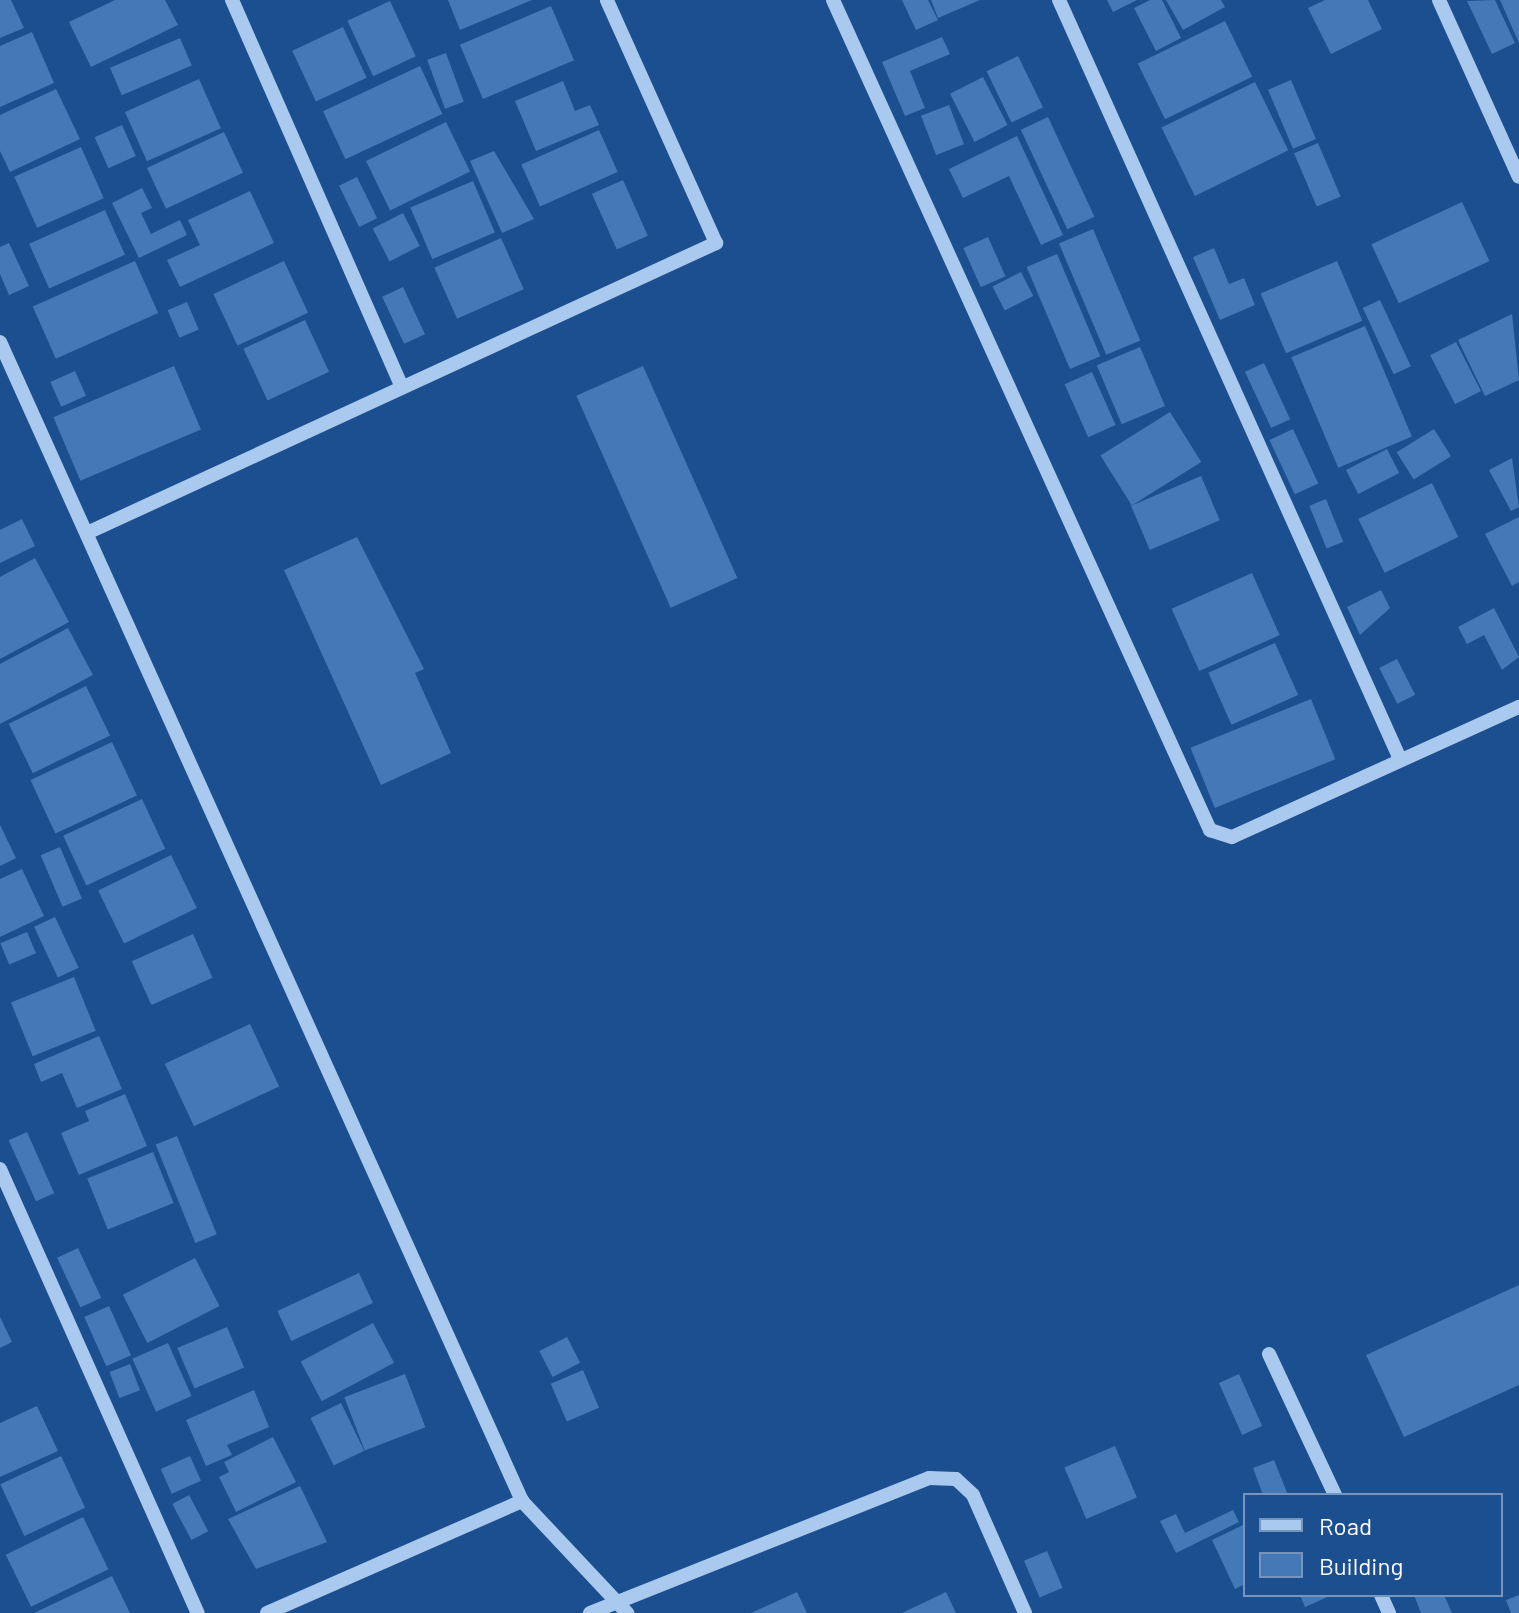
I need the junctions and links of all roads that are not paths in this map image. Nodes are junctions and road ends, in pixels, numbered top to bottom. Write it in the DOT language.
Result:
graph roads {
  1 [pos="232,0"];
  2 [pos="607,0"];
  3 [pos="833,0"];
  4 [pos="1059,0"];
  5 [pos="1439,0"];
  6 [pos="1519,177"];
  7 [pos="0,342"];
  8 [pos="402,387"];
  9 [pos="87,533"];
  10 [pos="1519,707"];
  11 [pos="1400,759"];
  12 [pos="0,1169"];
  13 [pos="1269,1354"];
  14 [pos="1334,1493"];
  15 [pos="522,1501"];
  16 [pos="624,1606"];
  17 [pos="198,1613"];
  18 [pos="267,1613"];
  19 [pos="590,1613"];
  20 [pos="1025,1613"];
  1 -- 8 [label="street"];
  2 -- 8 [label="street"];
  3 -- 11 [label="street"];
  4 -- 11 [label="street"];
  5 -- 6 [label="street"];
  7 -- 9 [label="street"];
  8 -- 9 [label="street"];
  9 -- 15 [label="street"];
  10 -- 11 [label="street"];
  12 -- 17 [label="street"];
  13 -- 14 [label="street"];
  15 -- 16 [label="street"];
  15 -- 18 [label="street"];
  16 -- 19 [label="street"];
  16 -- 20 [label="street"];
}
